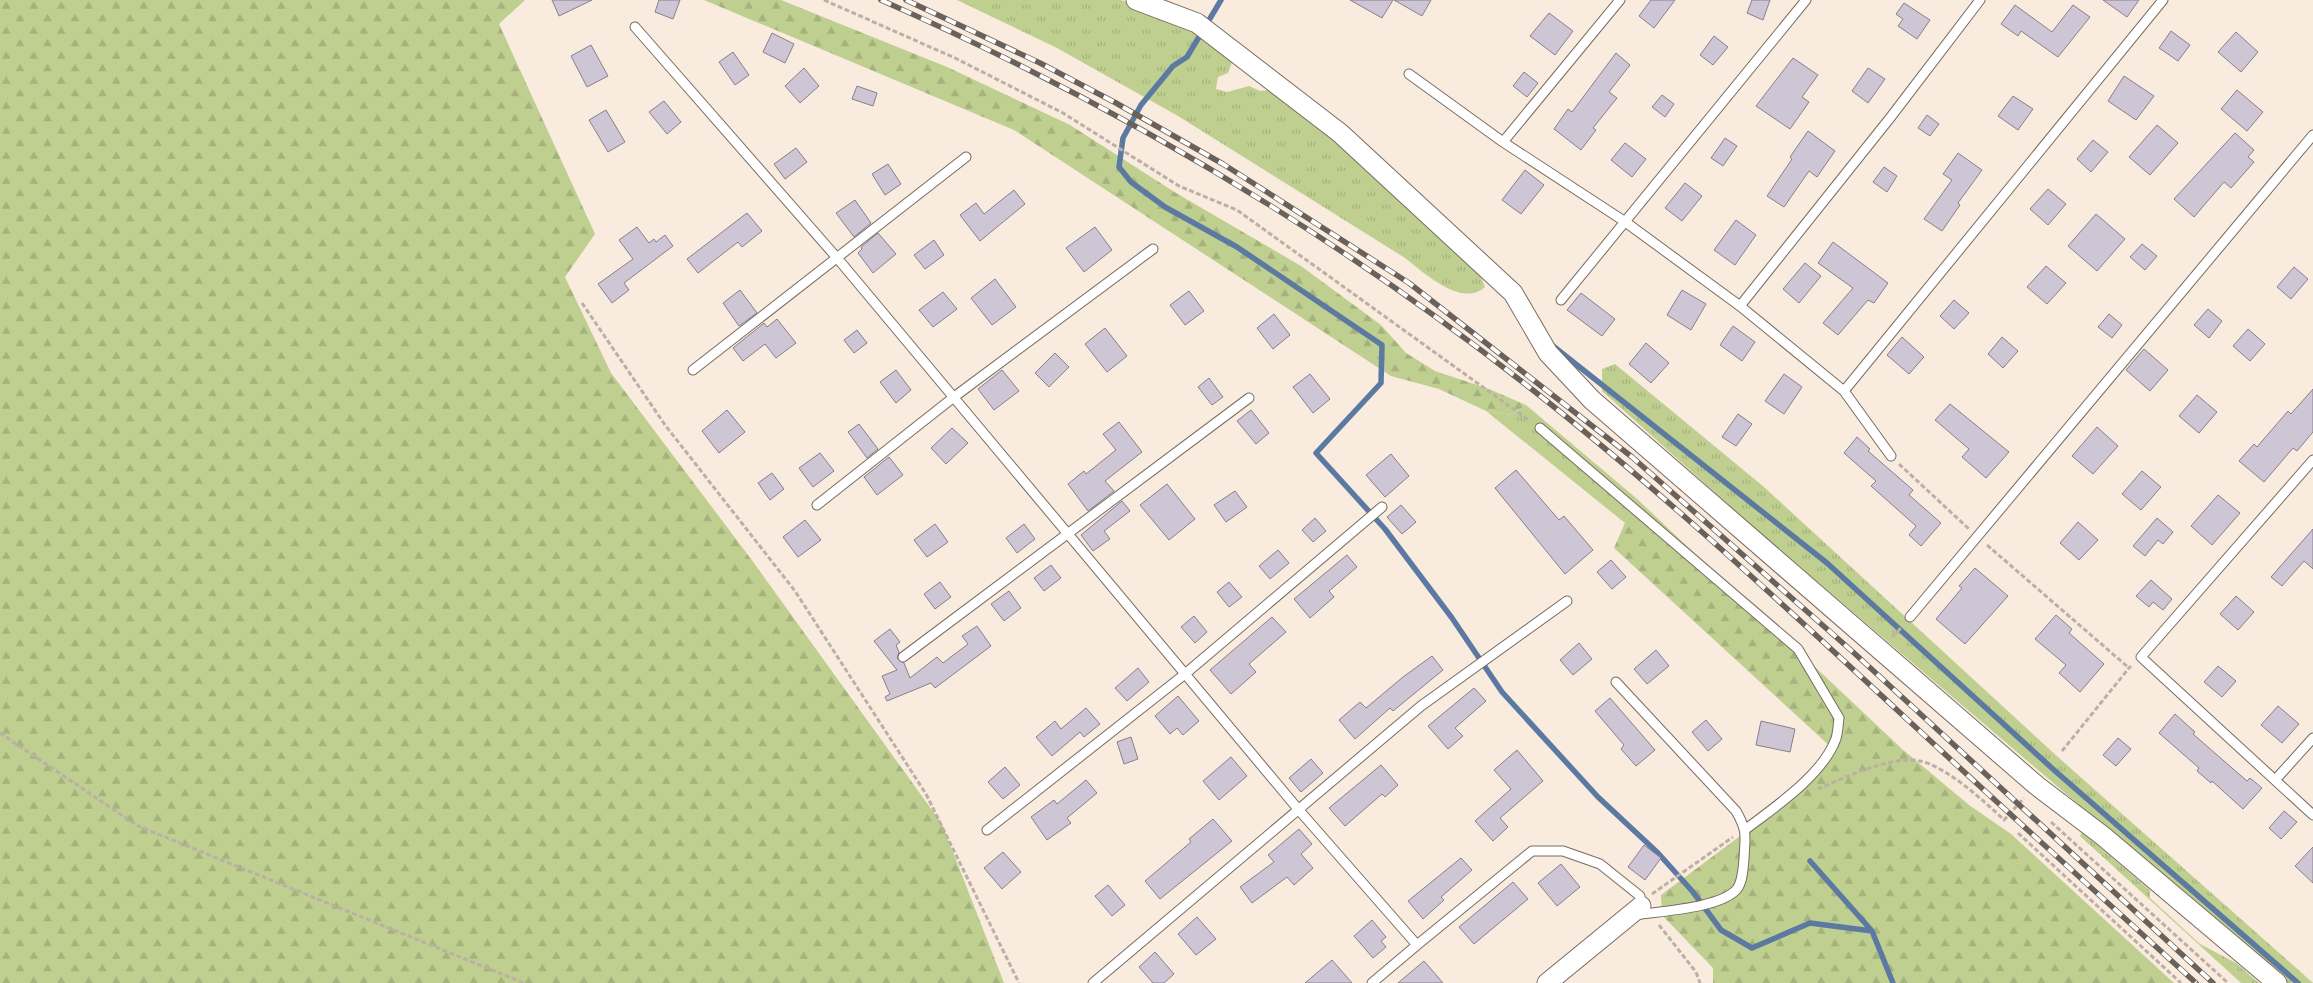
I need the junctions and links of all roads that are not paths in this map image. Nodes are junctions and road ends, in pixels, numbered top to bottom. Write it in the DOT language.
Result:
graph roads {
  1 [pos="1136,0"];
  2 [pos="1620,0"];
  3 [pos="1806,0"];
  4 [pos="1980,0"];
  5 [pos="2163,0"];
  6 [pos="635,26"];
  7 [pos="1409,74"];
  8 [pos="2313,135"];
  9 [pos="1502,142"];
  10 [pos="966,157"];
  11 [pos="1624,221"];
  12 [pos="1153,249"];
  13 [pos="838,259"];
  14 [pos="1561,300"];
  15 [pos="1740,306"];
  16 [pos="693,370"];
  17 [pos="1844,391"];
  18 [pos="954,397"];
  19 [pos="1249,398"];
  20 [pos="1540,428"];
  21 [pos="1891,456"];
  22 [pos="2313,460"];
  23 [pos="817,505"];
  24 [pos="1382,507"];
  25 [pos="1069,533"];
  26 [pos="1567,601"];
  27 [pos="1910,617"];
  28 [pos="903,657"];
  29 [pos="1185,674"];
  30 [pos="1616,682"];
  31 [pos="2313,738"];
  32 [pos="2276,779"];
  33 [pos="1298,808"];
  34 [pos="2313,815"];
  35 [pos="1746,829"];
  36 [pos="986,830"];
  37 [pos="1642,908"];
  38 [pos="1417,945"];
  39 [pos="1093,983"];
  40 [pos="1372,983"];
  41 [pos="1547,983"];
  42 [pos="2277,983"];
  1 -- 42 [label="street"];
  2 -- 9 [label="lane"];
  3 -- 11 [label="lane"];
  4 -- 15 [label="lane"];
  5 -- 17 [label="lane"];
  6 -- 13 [label="lane"];
  7 -- 9 [label="lane"];
  8 -- 27 [label="lane"];
  9 -- 11 [label="lane"];
  10 -- 13 [label="lane"];
  11 -- 14 [label="lane"];
  11 -- 15 [label="lane"];
  12 -- 18 [label="lane"];
  13 -- 16 [label="lane"];
  13 -- 18 [label="lane"];
  15 -- 17 [label="lane"];
  17 -- 21 [label="lane"];
  18 -- 23 [label="lane"];
  18 -- 25 [label="lane"];
  19 -- 25 [label="lane"];
  20 -- 35 [label="lane"];
  22 -- 32 [label="lane"];
  24 -- 29 [label="lane"];
  25 -- 28 [label="lane"];
  25 -- 29 [label="lane"];
  26 -- 33 [label="lane"];
  29 -- 33 [label="lane"];
  29 -- 36 [label="lane"];
  30 -- 35 [label="lane"];
  31 -- 32 [label="lane"];
  32 -- 34 [label="lane"];
  33 -- 38 [label="lane"];
  33 -- 39 [label="lane"];
  35 -- 37 [label="lane"];
  37 -- 38 [label="lane"];
  37 -- 41 [label="street"];
  38 -- 40 [label="lane"];
}
